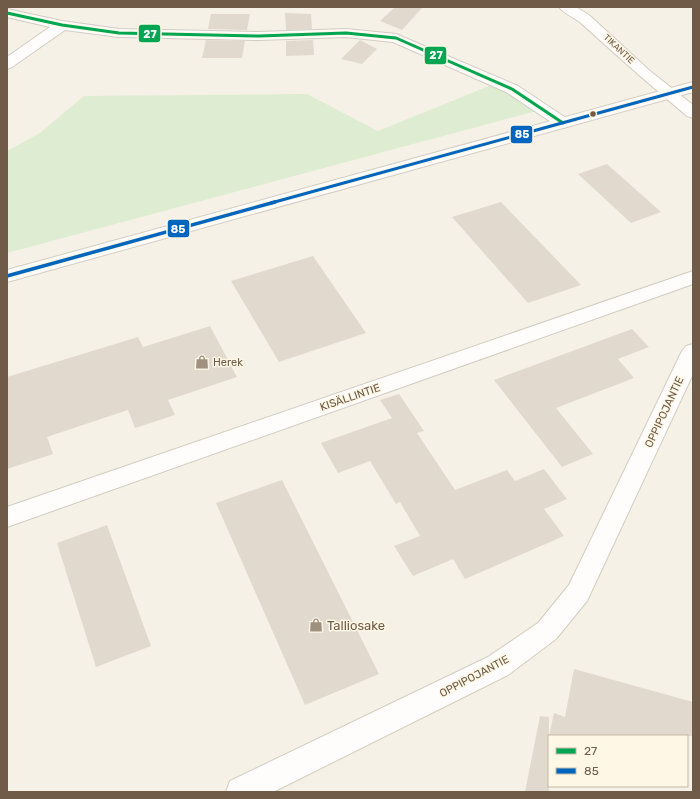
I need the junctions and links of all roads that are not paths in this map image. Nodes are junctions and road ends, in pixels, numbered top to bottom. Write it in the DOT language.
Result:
graph roads {
  1 [pos="566,7"];
  2 [pos="7,13"];
  3 [pos="62,25"];
  4 [pos="7,64"];
  5 [pos="693,87"];
  6 [pos="669,94"];
  7 [pos="693,113"];
  8 [pos="563,123"];
  9 [pos="7,276"];
  10 [pos="692,279"];
  11 [pos="693,351"];
  12 [pos="7,517"];
  13 [pos="241,792"];
  1 -- 6 [label="street, TIKANTIE"];
  2 -- 3 [label="street"];
  3 -- 4 [label="street"];
  3 -- 8 [label="street"];
  5 -- 6 [label="street"];
  6 -- 7 [label="street, TIKANTIE"];
  6 -- 8 [label="street"];
  8 -- 9 [label="street"];
  10 -- 12 [label="street, KISÄLLINTIE"];
  11 -- 13 [label="street, OPPIPOJANTIE"];
}
